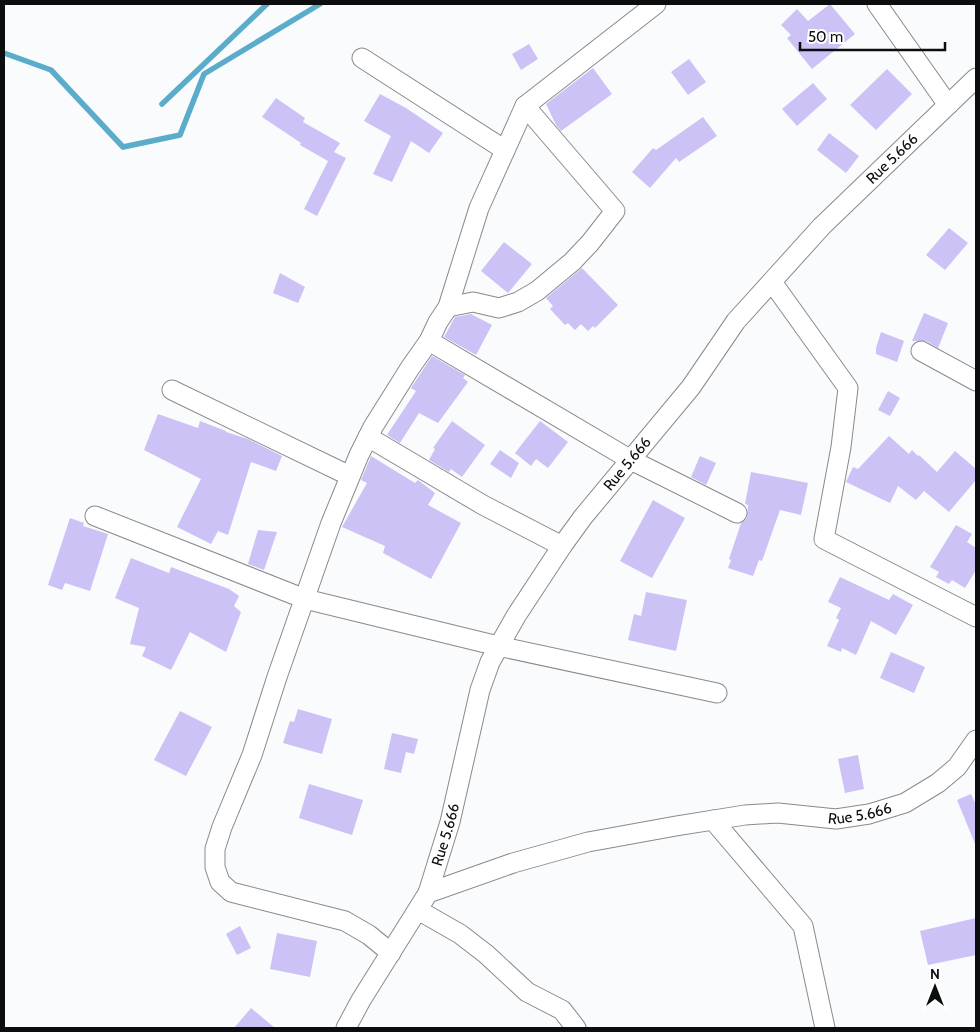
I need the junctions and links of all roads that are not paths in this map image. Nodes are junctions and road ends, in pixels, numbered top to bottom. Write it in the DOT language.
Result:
graph roads {
  1 [pos="656,4"];
  2 [pos="877,4"];
  3 [pos="362,58"];
  4 [pos="976,78"];
  5 [pos="948,105"];
  6 [pos="525,106"];
  7 [pos="505,150"];
  8 [pos="772,282"];
  9 [pos="448,307"];
  10 [pos="429,341"];
  11 [pos="921,351"];
  12 [pos="976,380"];
  13 [pos="172,390"];
  14 [pos="368,437"];
  15 [pos="631,460"];
  16 [pos="350,476"];
  17 [pos="737,513"];
  18 [pos="95,516"];
  19 [pos="562,546"];
  20 [pos="305,599"];
  21 [pos="976,617"];
  22 [pos="498,646"];
  23 [pos="717,693"];
  24 [pos="976,740"];
  25 [pos="713,820"];
  26 [pos="428,893"];
  27 [pos="418,910"];
  28 [pos="391,953"];
  29 [pos="346,1028"];
  30 [pos="576,1028"];
  31 [pos="826,1028"];
  1 -- 6 [label="street"];
  2 -- 5 [label="street"];
  3 -- 7 [label="street"];
  4 -- 5 [label="street, Rue 5.666"];
  5 -- 8 [label="street, Rue 5.666"];
  6 -- 7 [label="street"];
  6 -- 9 [label="street"];
  7 -- 9 [label="street"];
  8 -- 15 [label="street, Rue 5.666"];
  8 -- 21 [label="street"];
  9 -- 10 [label="street"];
  10 -- 14 [label="street"];
  10 -- 15 [label="street"];
  11 -- 12 [label="street"];
  13 -- 16 [label="street"];
  14 -- 16 [label="street"];
  14 -- 19 [label="street"];
  15 -- 17 [label="street"];
  15 -- 19 [label="street, Rue 5.666"];
  16 -- 20 [label="street"];
  18 -- 20 [label="street"];
  19 -- 22 [label="street, Rue 5.666"];
  20 -- 22 [label="street"];
  20 -- 28 [label="street"];
  22 -- 23 [label="street"];
  22 -- 26 [label="street, Rue 5.666"];
  24 -- 25 [label="street, Rue 5.666"];
  25 -- 26 [label="street, Rue 5.666"];
  25 -- 31 [label="street"];
  26 -- 27 [label="street, Rue 5.666"];
  27 -- 28 [label="street, Rue 5.666"];
  27 -- 30 [label="street"];
  28 -- 29 [label="street, Rue 5.666"];
}
